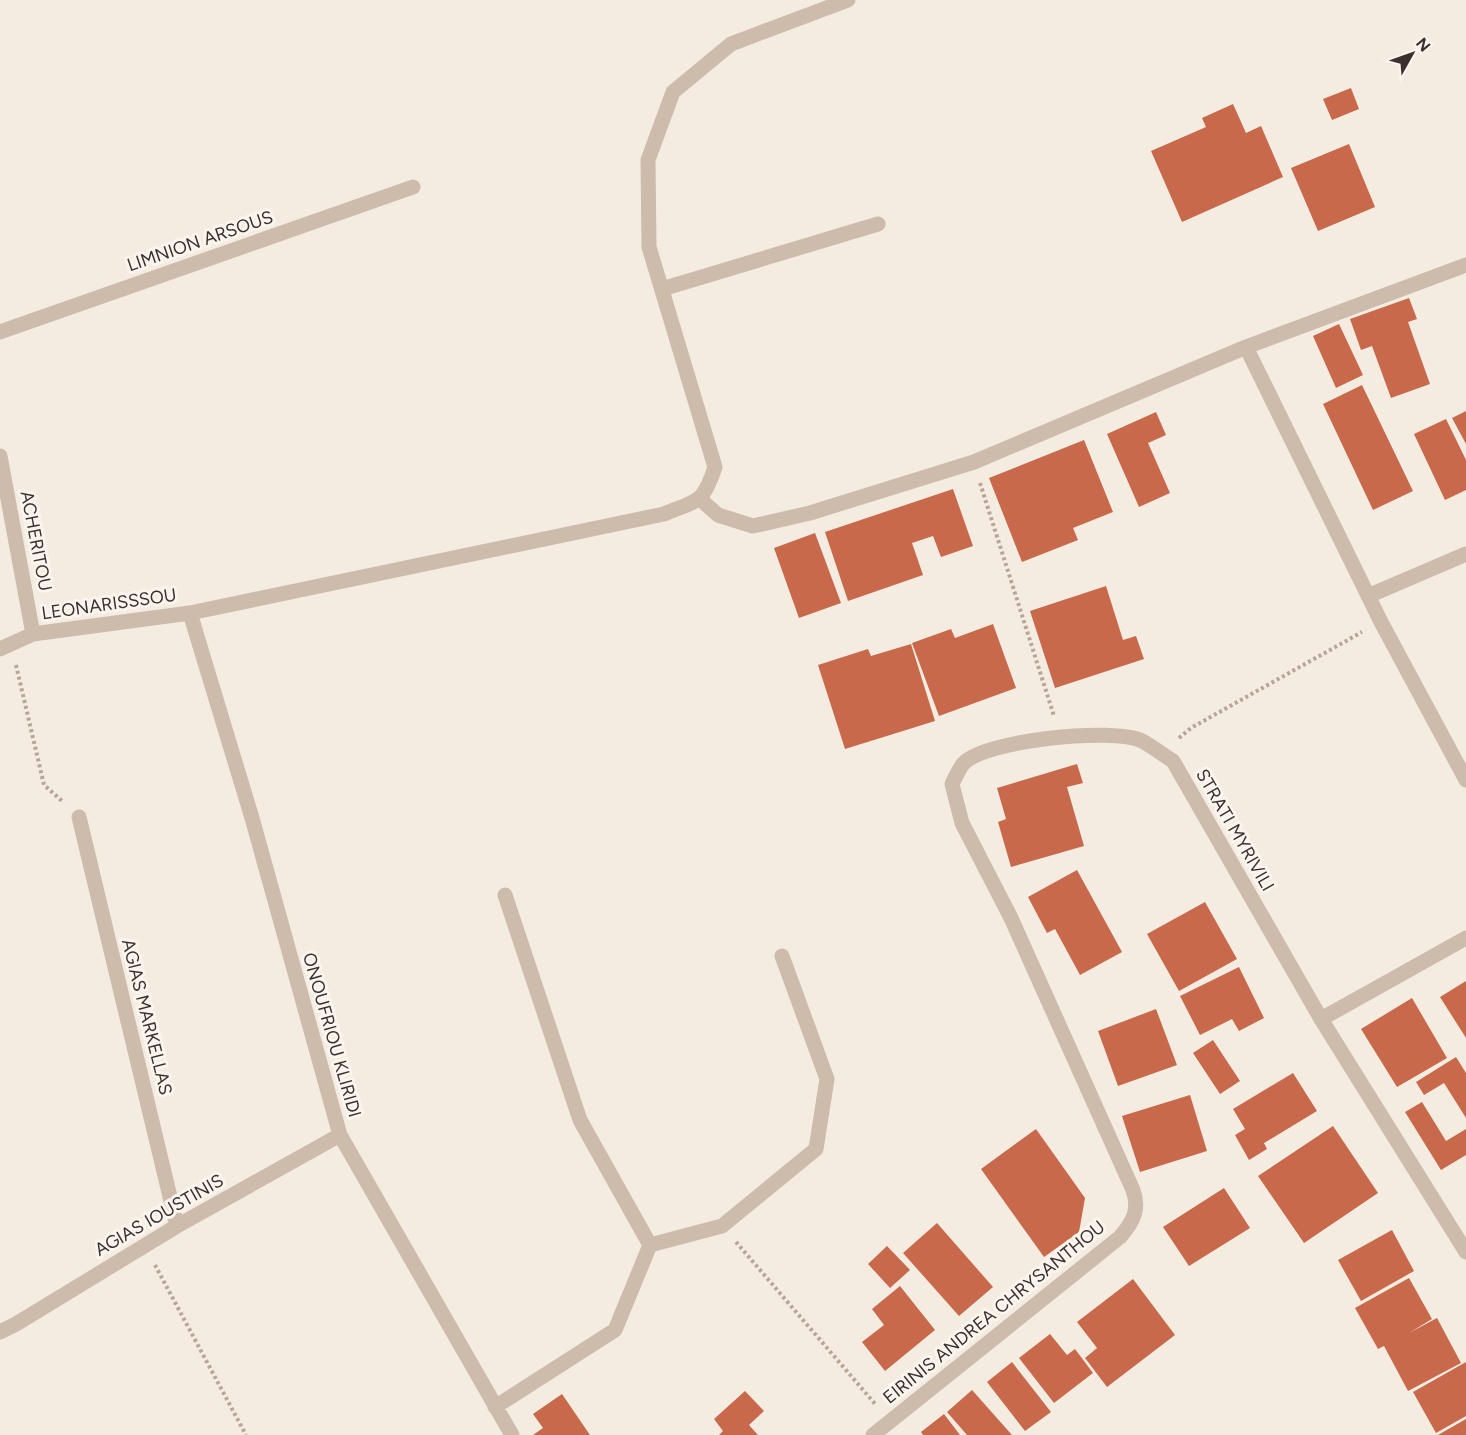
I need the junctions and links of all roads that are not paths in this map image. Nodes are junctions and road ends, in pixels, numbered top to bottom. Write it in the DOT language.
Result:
graph roads {
  1 [pos="848,0"];
  2 [pos="413,187"];
  3 [pos="878,224"];
  4 [pos="1466,265"];
  5 [pos="662,289"];
  6 [pos="0,332"];
  7 [pos="1246,347"];
  8 [pos="0,456"];
  9 [pos="700,499"];
  10 [pos="1466,554"];
  11 [pos="1368,596"];
  12 [pos="190,613"];
  13 [pos="33,634"];
  14 [pos="6,646"];
  15 [pos="1466,780"];
  16 [pos="79,817"];
  17 [pos="505,895"];
  18 [pos="1011,918"];
  19 [pos="1466,938"];
  20 [pos="782,956"];
  21 [pos="1321,1019"];
  22 [pos="340,1135"];
  23 [pos="177,1226"];
  24 [pos="650,1245"];
  25 [pos="1466,1252"];
  26 [pos="0,1332"];
  27 [pos="495,1407"];
  28 [pos="512,1435"];
  29 [pos="873,1435"];
  1 -- 5 [label="street"];
  2 -- 6 [label="street, LIMNION ARSOUS"];
  3 -- 5 [label="street"];
  4 -- 7 [label="street"];
  5 -- 9 [label="street"];
  7 -- 9 [label="street"];
  7 -- 11 [label="street"];
  8 -- 13 [label="street, ACHERITOU"];
  9 -- 12 [label="street, LEONARISSSOU"];
  10 -- 11 [label="street"];
  11 -- 15 [label="street"];
  12 -- 13 [label="street, LEONARISSSOU"];
  12 -- 22 [label="street, ONOUFRIOU KLIRIDI"];
  13 -- 14 [label="street, LEONARISSSOU"];
  16 -- 23 [label="street, AGIAS MARKELLAS"];
  17 -- 24 [label="street"];
  18 -- 21 [label="street, STRATI MYRIVILI"];
  18 -- 29 [label="street, EIRINIS ANDREA CHRYSANTHOU"];
  19 -- 21 [label="street"];
  20 -- 24 [label="street"];
  21 -- 25 [label="street, STRATI MYRIVILI"];
  22 -- 23 [label="street, AGIAS IOUSTINIS"];
  22 -- 27 [label="street, ONOUFRIOU KLIRIDI"];
  23 -- 26 [label="street, AGIAS IOUSTINIS"];
  24 -- 27 [label="street"];
  27 -- 28 [label="street, ONOUFRIOU KLIRIDI"];
}
